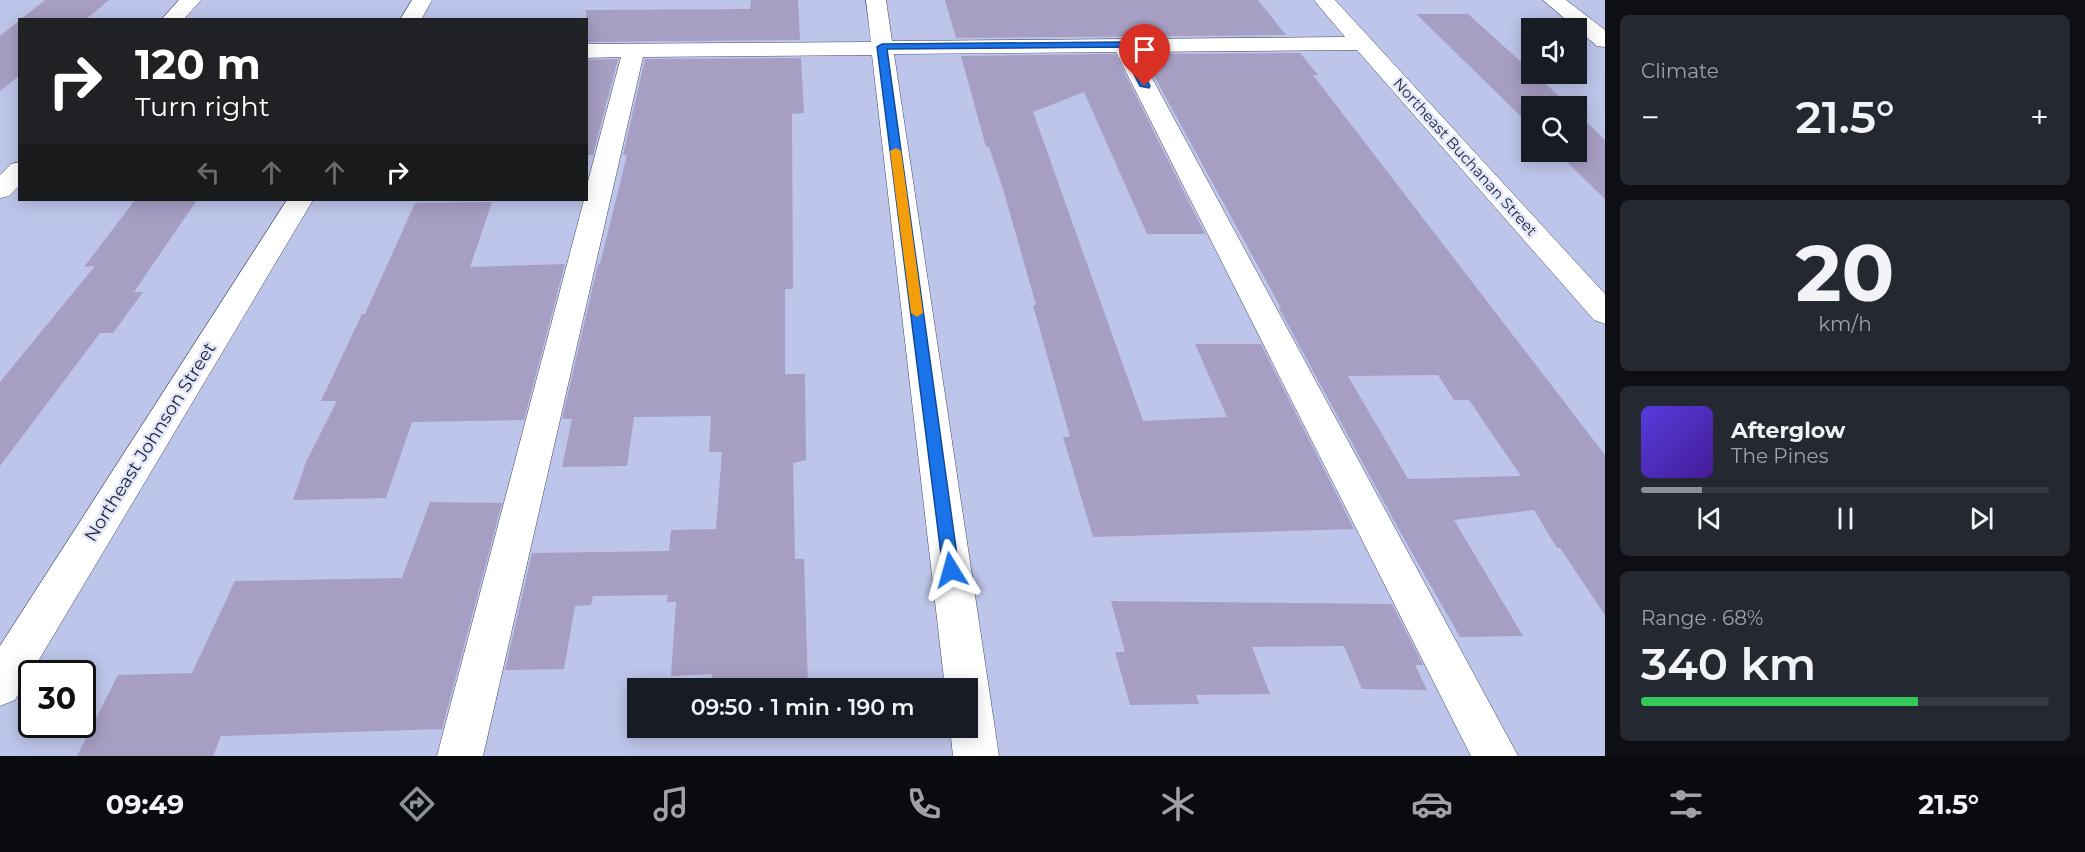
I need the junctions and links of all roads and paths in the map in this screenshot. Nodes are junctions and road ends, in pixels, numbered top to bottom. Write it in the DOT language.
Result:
graph roads {
  1 [pos="191,0"];
  2 [pos="422,0"];
  3 [pos="876,0"];
  4 [pos="1324,0"];
  5 [pos="1552,0"];
  6 [pos="173,18"];
  7 [pos="411,18"];
  8 [pos="1605,41"];
  9 [pos="1362,43"];
  10 [pos="1123,44"];
  11 [pos="882,47"];
  12 [pos="634,50"];
  13 [pos="588,51"];
  14 [pos="18,172"];
  15 [pos="0,190"];
  16 [pos="299,201"];
  17 [pos="1605,313"];
  18 [pos="966,678"];
  19 [pos="0,685"];
  20 [pos="974,738"];
  21 [pos="460,756"];
  22 [pos="976,756"];
  23 [pos="1495,756"];
  1 -- 6 [label="street"];
  2 -- 7 [label="street"];
  3 -- 11 [label="street"];
  4 -- 9 [label="street, Northeast Buchanan Street"];
  5 -- 8 [label="street"];
  9 -- 10 [label="street"];
  9 -- 17 [label="street, Northeast Buchanan Street"];
  10 -- 11 [label="street"];
  10 -- 23 [label="street"];
  11 -- 12 [label="street"];
  11 -- 18 [label="street"];
  12 -- 13 [label="street"];
  12 -- 21 [label="street"];
  14 -- 15 [label="street"];
  16 -- 19 [label="street, Northeast Johnson Street"];
  20 -- 22 [label="street"];
}
